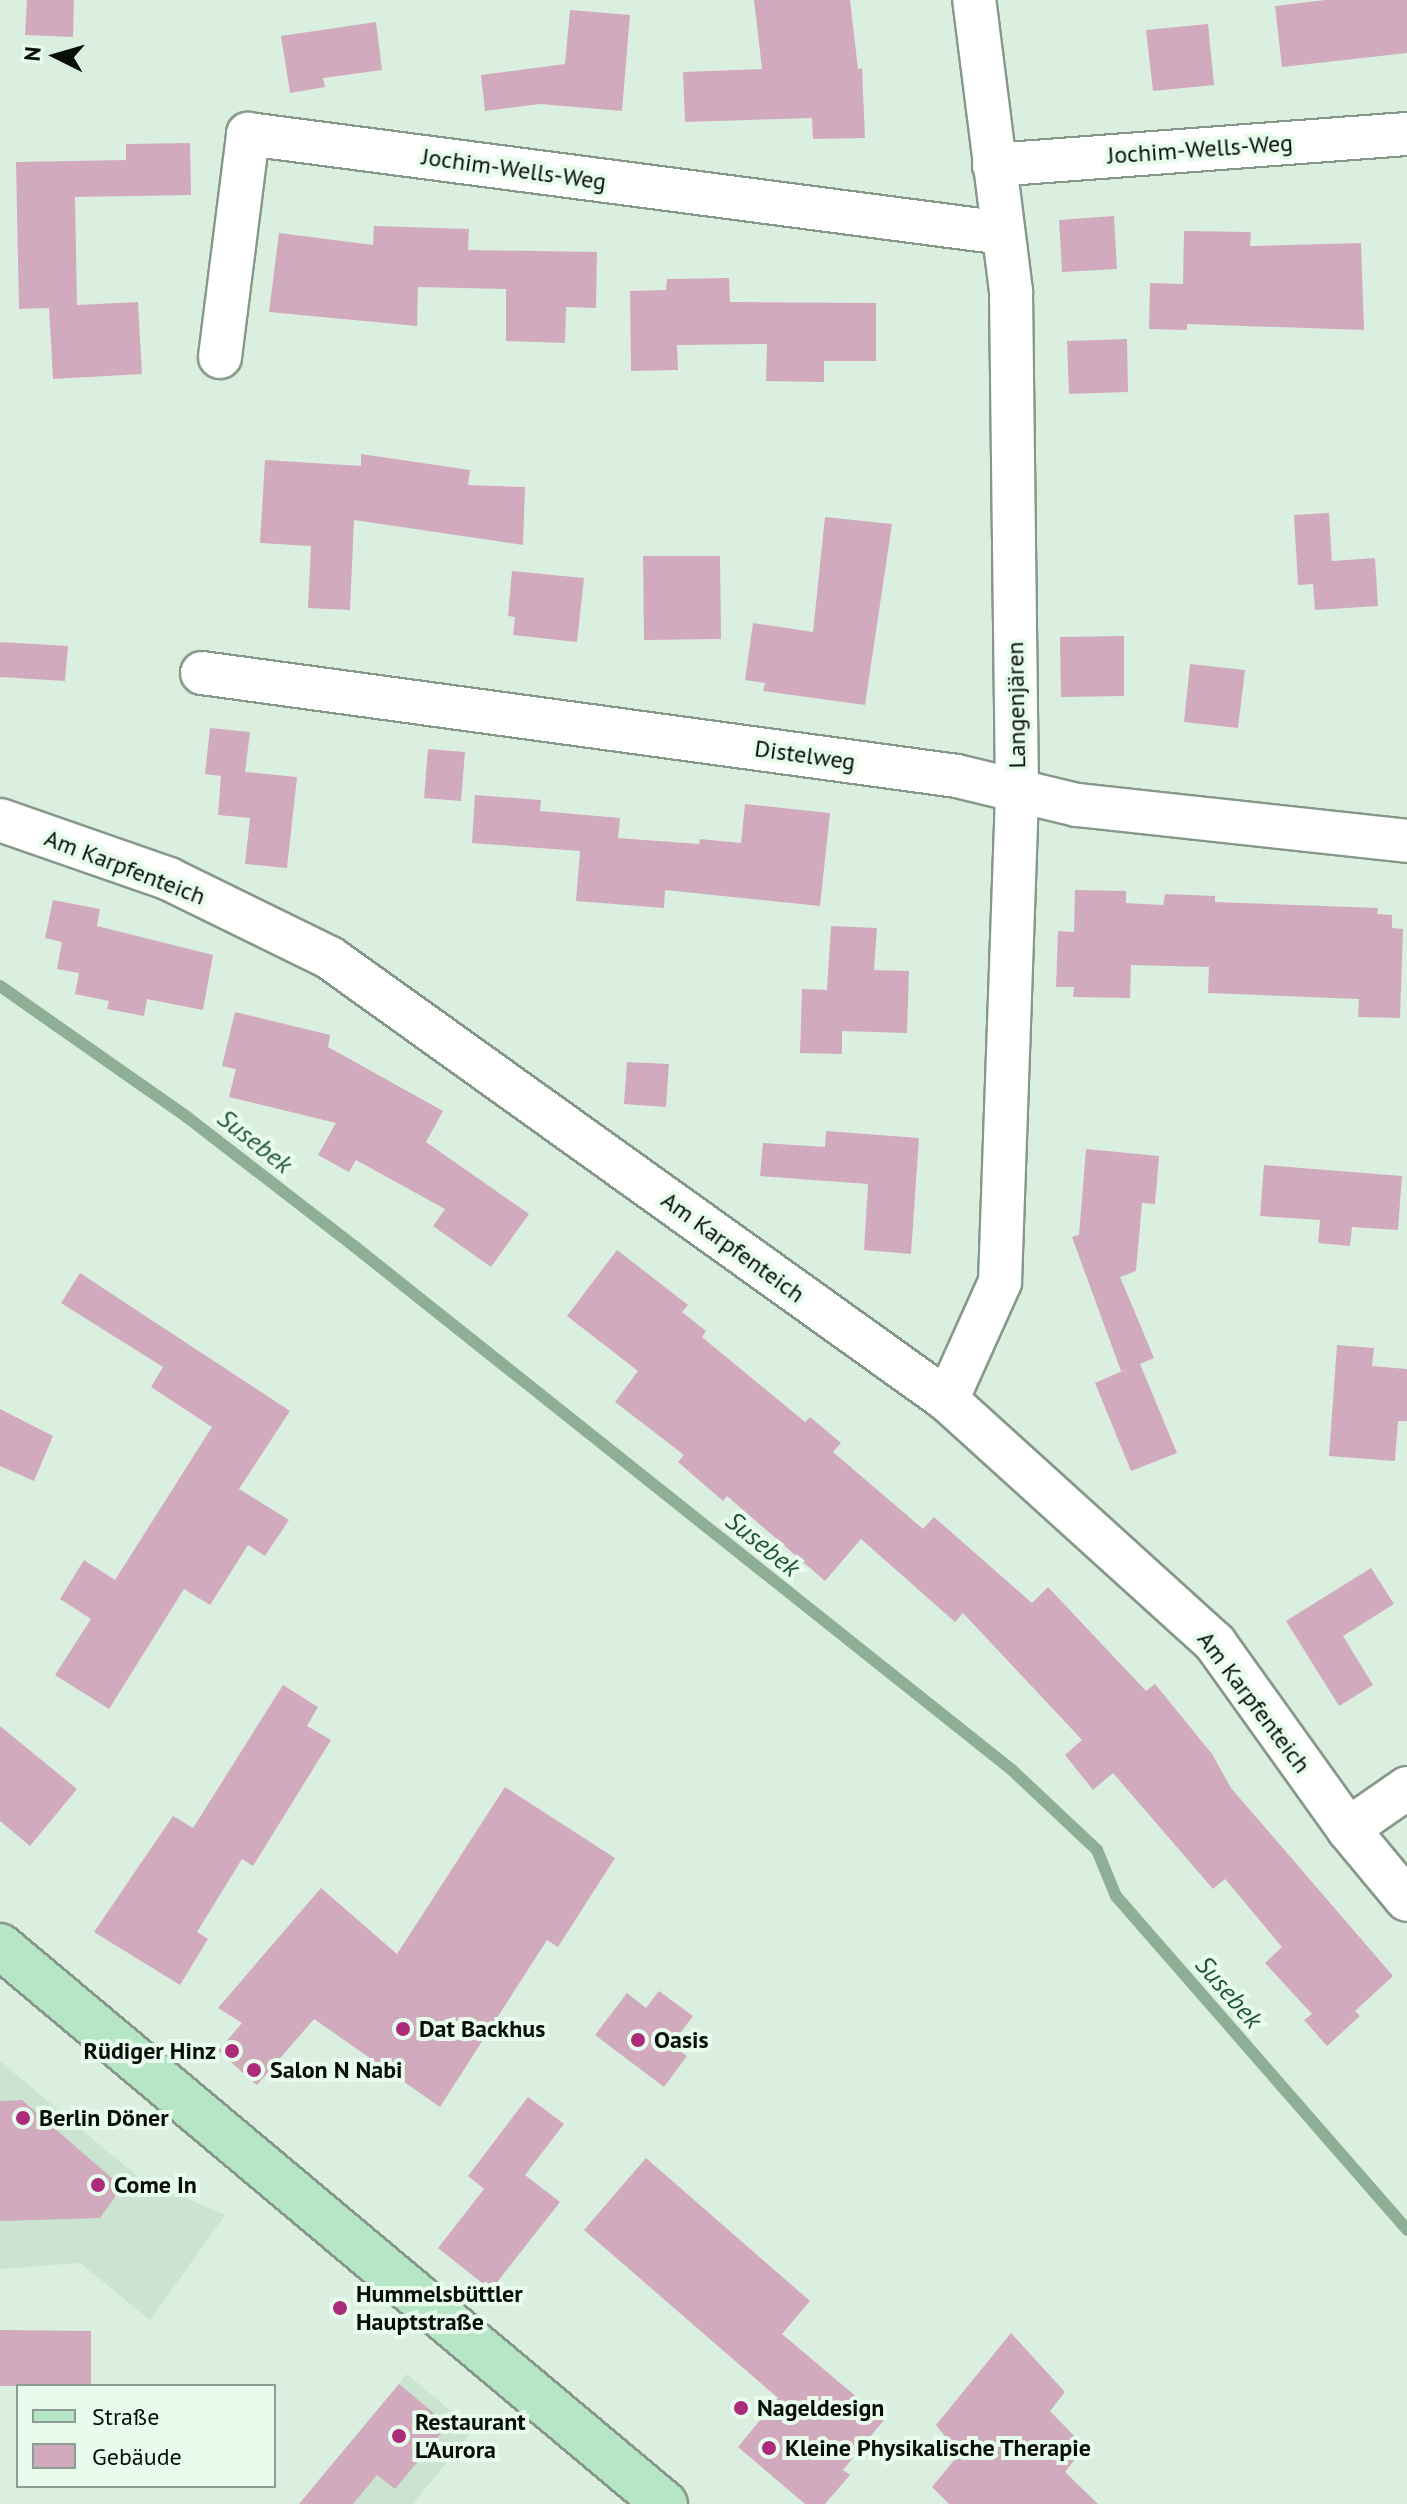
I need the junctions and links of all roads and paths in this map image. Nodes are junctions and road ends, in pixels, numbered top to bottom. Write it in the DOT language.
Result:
graph roads {
  1 [pos="974,0"];
  2 [pos="1407,134"];
  3 [pos="994,165"];
  4 [pos="1003,233"];
  5 [pos="220,357"];
  6 [pos="202,673"];
  7 [pos="1017,791"];
  8 [pos="0,820"];
  9 [pos="1407,841"];
  10 [pos="947,1400"];
  11 [pos="1407,1788"];
  12 [pos="1348,1829"];
  13 [pos="1407,1900"];
  14 [pos="0,1946"];
  15 [pos="665,2504"];
  1 -- 3 [label="street, Langenjären"];
  2 -- 3 [label="street, Jochim-Wells-Weg"];
  3 -- 4 [label="street, Langenjären"];
  4 -- 5 [label="street, Jochim-Wells-Weg"];
  4 -- 7 [label="street, Langenjären"];
  6 -- 7 [label="street, Distelweg"];
  7 -- 9 [label="street, Distelweg"];
  7 -- 10 [label="street, Langenjären"];
  8 -- 10 [label="street, Am Karpfenteich"];
  10 -- 12 [label="street, Am Karpfenteich"];
  11 -- 12 [label="street"];
  12 -- 13 [label="street, Am Karpfenteich"];
  14 -- 15 [label="main road"];
}
